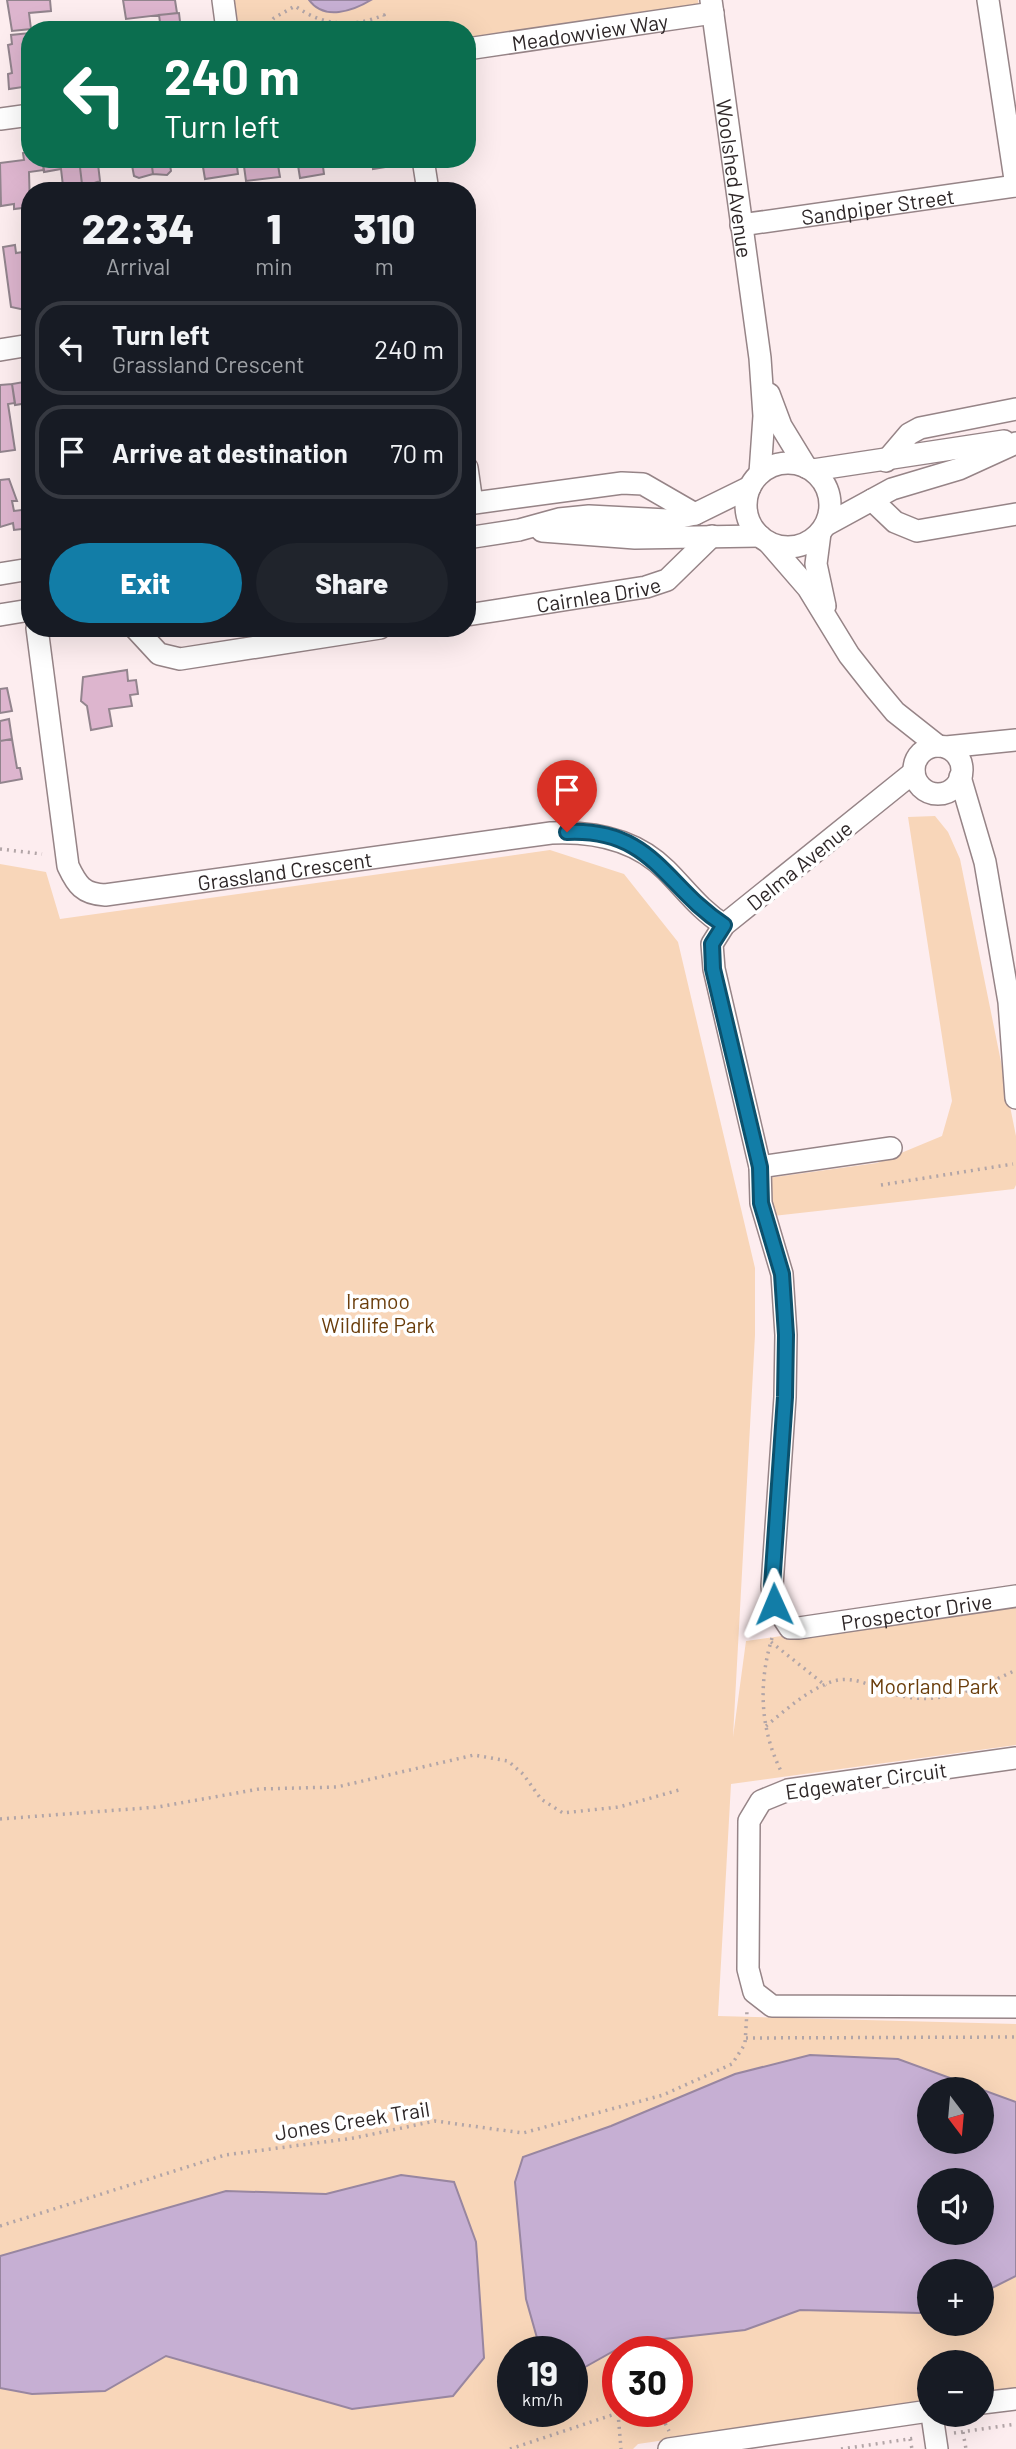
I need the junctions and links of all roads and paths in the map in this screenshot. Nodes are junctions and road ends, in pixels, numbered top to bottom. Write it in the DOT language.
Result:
graph roads {
  1 [pos="223,0"];
  2 [pos="988,0"];
  3 [pos="712,7"];
  4 [pos="226,21"];
  5 [pos="272,21"];
  6 [pos="324,21"];
  7 [pos="361,21"];
  8 [pos="386,21"];
  9 [pos="476,47"];
  10 [pos="21,116"];
  11 [pos="0,119"];
  12 [pos="1016,186"];
  13 [pos="741,225"];
  14 [pos="21,346"];
  15 [pos="0,350"];
  16 [pos="760,358"];
  17 [pos="1016,409"];
  18 [pos="1016,442"];
  19 [pos="886,461"];
  20 [pos="810,468"];
  21 [pos="755,480"];
  22 [pos="872,500"];
  23 [pos="476,503"];
  24 [pos="695,514"];
  25 [pos="1016,514"];
  26 [pos="823,529"];
  27 [pos="519,530"];
  28 [pos="712,536"];
  29 [pos="476,537"];
  30 [pos="764,540"];
  31 [pos="21,570"];
  32 [pos="0,574"];
  33 [pos="21,612"];
  34 [pos="476,614"];
  35 [pos="0,615"];
  36 [pos="829,621"];
  37 [pos="38,637"];
  38 [pos="143,637"];
  39 [pos="322,637"];
  40 [pos="895,712"];
  41 [pos="1015,740"];
  42 [pos="942,747"];
  43 [pos="914,766"];
  44 [pos="961,774"];
  45 [pos="931,792"];
  46 [pos="868,810"];
  47 [pos="978,835"];
  48 [pos="0,849"];
  49 [pos="42,854"];
  50 [pos="724,925"];
  51 [pos="1009,1002"];
  52 [pos="1016,1024"];
  53 [pos="1016,1098"];
  54 [pos="891,1147"];
  55 [pos="1013,1164"];
  56 [pos="760,1167"];
  57 [pos="881,1185"];
  58 [pos="1016,1596"];
  59 [pos="776,1626"];
  60 [pos="771,1642"];
  61 [pos="1016,1670"];
  62 [pos="826,1686"];
  63 [pos="766,1726"];
  64 [pos="1016,1758"];
  65 [pos="786,1780"];
  66 [pos="679,1790"];
  67 [pos="0,1819"];
  68 [pos="1016,2007"];
  69 [pos="748,2009"];
  70 [pos="1016,2037"];
  71 [pos="746,2038"];
  72 [pos="0,2226"];
  73 [pos="1016,2399"];
  74 [pos="994,2402"];
  75 [pos="917,2415"];
  76 [pos="602,2418"];
  77 [pos="619,2427"];
  78 [pos="665,2427"];
  79 [pos="933,2427"];
  80 [pos="963,2432"];
  81 [pos="910,2439"];
  82 [pos="672,2448"];
  83 [pos="510,2449"];
  84 [pos="621,2449"];
  85 [pos="912,2449"];
  86 [pos="937,2449"];
  87 [pos="966,2449"];
  1 -- 4 [label="street"];
  2 -- 12 [label="street"];
  3 -- 9 [label="street, Meadowview Way"];
  3 -- 13 [label="street, Woolshed Avenue"];
  5 -- 6 [label="path"];
  7 -- 8 [label="path"];
  10 -- 11 [label="street"];
  12 -- 13 [label="street, Sandpiper Street"];
  13 -- 16 [label="street, Woolshed Avenue"];
  14 -- 15 [label="street"];
  16 -- 20 [label="street, Woolshed Avenue"];
  16 -- 21 [label="street, Woolshed Avenue"];
  17 -- 19 [label="street"];
  18 -- 19 [label="street"];
  18 -- 22 [label="street"];
  19 -- 20 [label="street"];
  20 -- 21 [label="street"];
  20 -- 26 [label="street"];
  21 -- 24 [label="street, Cairnlea Drive"];
  21 -- 30 [label="street"];
  22 -- 25 [label="street"];
  22 -- 26 [label="street"];
  23 -- 24 [label="street"];
  24 -- 27 [label="street, Cairnlea Drive"];
  26 -- 30 [label="street"];
  26 -- 36 [label="street"];
  27 -- 28 [label="street, Cairnlea Drive"];
  27 -- 29 [label="street, Cairnlea Drive"];
  28 -- 30 [label="street, Cairnlea Drive"];
  28 -- 34 [label="street, Cairnlea Drive"];
  30 -- 36 [label="street"];
  31 -- 32 [label="street"];
  33 -- 35 [label="street"];
  36 -- 40 [label="street"];
  37 -- 50 [label="street, Grassland Crescent"];
  38 -- 39 [label="street"];
  40 -- 42 [label="street"];
  40 -- 43 [label="street"];
  41 -- 42 [label="street"];
  41 -- 44 [label="street"];
  42 -- 43 [label="street"];
  42 -- 44 [label="street"];
  43 -- 45 [label="street"];
  43 -- 46 [label="street, Delma Avenue"];
  44 -- 45 [label="street"];
  44 -- 47 [label="street"];
  45 -- 46 [label="street, Delma Avenue"];
  45 -- 47 [label="street"];
  46 -- 50 [label="street, Delma Avenue"];
  47 -- 51 [label="street"];
  48 -- 49 [label="path"];
  50 -- 56 [label="street"];
  51 -- 52 [label="street"];
  51 -- 53 [label="street"];
  54 -- 56 [label="street"];
  55 -- 57 [label="path"];
  56 -- 59 [label="street"];
  58 -- 59 [label="street, Prospector Drive"];
  59 -- 60 [label="path"];
  60 -- 62 [label="path"];
  60 -- 63 [label="path"];
  61 -- 62 [label="path"];
  62 -- 63 [label="path"];
  63 -- 65 [label="path"];
  64 -- 68 [label="street, Edgewater Circuit"];
  66 -- 67 [label="path"];
  69 -- 71 [label="path, Jones Creek Trail"];
  70 -- 71 [label="path"];
  71 -- 72 [label="path, Jones Creek Trail"];
  73 -- 74 [label="street"];
  75 -- 82 [label="street"];
  76 -- 83 [label="path"];
  77 -- 84 [label="path"];
  78 -- 82 [label="path"];
  79 -- 86 [label="street"];
  80 -- 87 [label="path"];
  81 -- 85 [label="path"];
}
